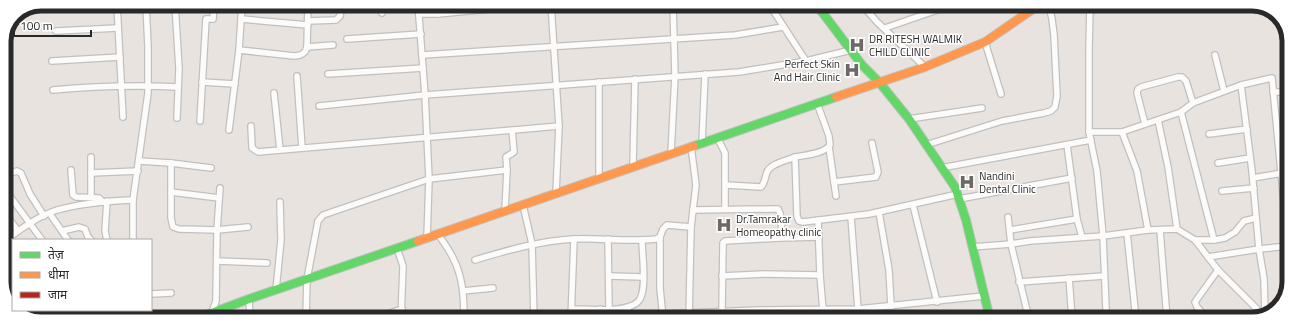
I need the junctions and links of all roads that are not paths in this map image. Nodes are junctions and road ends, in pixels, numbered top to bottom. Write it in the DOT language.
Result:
graph roads {
  1 [pos="117,11"];
  2 [pos="146,11"];
  3 [pos="175,11"];
  4 [pos="214,11"];
  5 [pos="242,11"];
  6 [pos="307,11"];
  7 [pos="341,11"];
  8 [pos="419,11"];
  9 [pos="552,11"];
  10 [pos="673,11"];
  11 [pos="773,11"];
  12 [pos="821,11"];
  13 [pos="868,11"];
  14 [pos="934,11"];
  15 [pos="1030,11"];
  16 [pos="1050,11"];
  17 [pos="1090,11"];
  18 [pos="241,19"];
  19 [pos="308,23"];
  20 [pos="783,27"];
  21 [pos="118,28"];
  22 [pos="885,28"];
  23 [pos="56,31"];
  24 [pos="421,34"];
  25 [pos="347,38"];
  26 [pos="674,38"];
  27 [pos="984,42"];
  28 [pos="333,45"];
  29 [pos="554,46"];
  30 [pos="307,47"];
  31 [pos="239,50"];
  32 [pos="851,50"];
  33 [pos="422,55"];
  34 [pos="1215,55"];
  35 [pos="120,57"];
  36 [pos="52,61"];
  37 [pos="806,61"];
  38 [pos="925,67"];
  39 [pos="423,68"];
  40 [pos="328,74"];
  41 [pos="705,74"];
  42 [pos="297,76"];
  43 [pos="675,76"];
  44 [pos="635,79"];
  45 [pos="202,82"];
  46 [pos="599,82"];
  47 [pos="878,82"];
  48 [pos="235,84"];
  49 [pos="556,85"];
  50 [pos="1241,85"];
  51 [pos="121,86"];
  52 [pos="148,86"];
  53 [pos="178,87"];
  54 [pos="53,90"];
  55 [pos="1224,91"];
  56 [pos="1273,92"];
  57 [pos="1282,92"];
  58 [pos="274,93"];
  59 [pos="1001,94"];
  60 [pos="425,95"];
  61 [pos="817,103"];
  62 [pos="1193,103"];
  63 [pos="319,106"];
  64 [pos="982,108"];
  65 [pos="1181,112"];
  66 [pos="123,116"];
  67 [pos="177,118"];
  68 [pos="909,119"];
  69 [pos="1158,120"];
  70 [pos="200,121"];
  71 [pos="1145,124"];
  72 [pos="251,126"];
  73 [pos="558,126"];
  74 [pos="1247,129"];
  75 [pos="229,130"];
  76 [pos="512,130"];
  77 [pos="1089,132"];
  78 [pos="1122,132"];
  79 [pos="1209,134"];
  80 [pos="427,138"];
  81 [pos="717,138"];
  82 [pos="1091,140"];
  83 [pos="702,143"];
  84 [pos="872,143"];
  85 [pos="926,145"];
  86 [pos="1067,145"];
  87 [pos="691,146"];
  88 [pos="829,147"];
  89 [pos="302,148"];
  90 [pos="280,150"];
  91 [pos="671,153"];
  92 [pos="91,157"];
  93 [pos="795,157"];
  94 [pos="1250,158"];
  95 [pos="139,161"];
  96 [pos="171,163"];
  97 [pos="1218,163"];
  98 [pos="634,166"];
  99 [pos="211,168"];
  100 [pos="942,168"];
  101 [pos="72,170"];
  102 [pos="507,170"];
  103 [pos="138,171"];
  104 [pos="11,173"];
  105 [pos="91,173"];
  106 [pos="1280,173"];
  107 [pos="599,178"];
  108 [pos="1072,178"];
  109 [pos="1253,178"];
  110 [pos="430,180"];
  111 [pos="834,182"];
  112 [pos="726,185"];
  113 [pos="220,188"];
  114 [pos="1254,188"];
  115 [pos="1222,191"];
  116 [pos="1282,191"];
  117 [pos="171,192"];
  118 [pos="556,193"];
  119 [pos="836,196"];
  120 [pos="11,197"];
  121 [pos="91,197"];
  122 [pos="959,197"];
  123 [pos="219,198"];
  124 [pos="134,200"];
  125 [pos="105,201"];
  126 [pos="280,202"];
  127 [pos="523,204"];
  128 [pos="913,205"];
  129 [pos="726,209"];
  130 [pos="693,210"];
  131 [pos="505,211"];
  132 [pos="879,212"];
  133 [pos="50,214"];
  134 [pos="44,216"];
  135 [pos="851,217"];
  136 [pos="1008,217"];
  137 [pos="1256,218"];
  138 [pos="1078,219"];
  139 [pos="818,220"];
  140 [pos="11,222"];
  141 [pos="31,223"];
  142 [pos="248,227"];
  143 [pos="690,227"];
  144 [pos="1177,229"];
  145 [pos="217,230"];
  146 [pos="1010,230"];
  147 [pos="1148,230"];
  148 [pos="1160,230"];
  149 [pos="18,231"];
  150 [pos="62,231"];
  151 [pos="1127,233"];
  152 [pos="438,234"];
  153 [pos="1103,236"];
  154 [pos="660,237"];
  155 [pos="819,237"];
  156 [pos="13,238"];
  157 [pos="427,238"];
  158 [pos="779,238"];
  159 [pos="1082,238"];
  160 [pos="41,239"];
  161 [pos="67,239"];
  162 [pos="90,239"];
  163 [pos="107,239"];
  164 [pos="133,239"];
  165 [pos="574,239"];
  166 [pos="608,239"];
  167 [pos="642,240"];
  168 [pos="1195,240"];
  169 [pos="1214,240"];
  170 [pos="532,244"];
  171 [pos="1010,244"];
  172 [pos="972,247"];
  173 [pos="1282,247"];
  174 [pos="397,248"];
  175 [pos="1259,249"];
  176 [pos="1208,256"];
  177 [pos="475,260"];
  178 [pos="217,261"];
  179 [pos="267,263"];
  180 [pos="1218,270"];
  181 [pos="820,275"];
  182 [pos="608,276"];
  183 [pos="722,276"];
  184 [pos="1104,276"];
  185 [pos="643,277"];
  186 [pos="1069,278"];
  187 [pos="307,279"];
  188 [pos="1019,282"];
  189 [pos="493,288"];
  190 [pos="276,290"];
  191 [pos="463,292"];
  192 [pos="171,293"];
  193 [pos="152,294"];
  194 [pos="984,296"];
  195 [pos="249,299"];
  196 [pos="937,302"];
  197 [pos="891,306"];
  198 [pos="628,308"];
  199 [pos="402,309"];
  200 [pos="572,309"];
  201 [pos="600,309"];
  202 [pos="609,309"];
  203 [pos="858,309"];
  204 [pos="1106,309"];
  205 [pos="785,310"];
  206 [pos="823,310"];
  207 [pos="1264,310"];
  208 [pos="722,311"];
  209 [pos="1027,311"];
  210 [pos="1260,311"];
  211 [pos="213,312"];
  212 [pos="219,312"];
  213 [pos="250,312"];
  214 [pos="306,312"];
  215 [pos="393,312"];
  216 [pos="402,312"];
  217 [pos="464,312"];
  218 [pos="534,312"];
  219 [pos="628,312"];
  220 [pos="663,312"];
  221 [pos="689,312"];
  222 [pos="715,312"];
  223 [pos="988,312"];
  224 [pos="1072,312"];
  225 [pos="1135,312"];
  226 [pos="1166,312"];
  227 [pos="1201,312"];
  1 -- 21 [label="street"];
  2 -- 52 [label="street"];
  3 -- 53 [label="street"];
  4 -- 45 [label="street"];
  5 -- 18 [label="street"];
  6 -- 19 [label="street"];
  7 -- 19 [label="street"];
  8 -- 24 [label="street"];
  9 -- 29 [label="street"];
  10 -- 26 [label="street"];
  11 -- 20 [label="street"];
  12 -- 32 [label="street"];
  13 -- 22 [label="street"];
  14 -- 22 [label="street"];
  15 -- 27 [label="street"];
  16 -- 85 [label="street"];
  17 -- 77 [label="street"];
  18 -- 19 [label="street"];
  18 -- 31 [label="street"];
  19 -- 30 [label="street"];
  20 -- 26 [label="street"];
  20 -- 37 [label="street"];
  21 -- 23 [label="street"];
  21 -- 35 [label="street"];
  22 -- 38 [label="street"];
  24 -- 25 [label="street"];
  24 -- 33 [label="street"];
  26 -- 29 [label="street"];
  26 -- 43 [label="street"];
  27 -- 38 [label="street"];
  27 -- 59 [label="street"];
  28 -- 30 [label="street"];
  29 -- 33 [label="street"];
  29 -- 49 [label="street"];
  30 -- 31 [label="street"];
  31 -- 48 [label="street"];
  32 -- 37 [label="street"];
  32 -- 47 [label="street"];
  33 -- 39 [label="street"];
  34 -- 55 [label="street"];
  35 -- 36 [label="street"];
  35 -- 51 [label="street"];
  37 -- 41 [label="street"];
  38 -- 47 [label="street"];
  39 -- 40 [label="street"];
  39 -- 60 [label="street"];
  41 -- 43 [label="street"];
  41 -- 83 [label="street"];
  42 -- 89 [label="street"];
  43 -- 44 [label="street"];
  43 -- 91 [label="street"];
  44 -- 46 [label="street"];
  44 -- 98 [label="street"];
  45 -- 48 [label="street"];
  45 -- 70 [label="street"];
  46 -- 49 [label="street"];
  46 -- 107 [label="street"];
  47 -- 61 [label="street"];
  47 -- 68 [label="street"];
  48 -- 75 [label="street"];
  49 -- 60 [label="street"];
  49 -- 73 [label="street"];
  50 -- 55 [label="street"];
  50 -- 56 [label="street"];
  50 -- 74 [label="street"];
  51 -- 52 [label="street"];
  51 -- 54 [label="street"];
  51 -- 66 [label="street"];
  52 -- 53 [label="street"];
  52 -- 95 [label="street"];
  53 -- 67 [label="street"];
  55 -- 62 [label="street"];
  56 -- 57 [label="street"];
  56 -- 106 [label="street"];
  58 -- 90 [label="street"];
  60 -- 63 [label="street"];
  60 -- 80 [label="street"];
  61 -- 81 [label="street"];
  61 -- 88 [label="street"];
  62 -- 65 [label="street"];
  62 -- 71 [label="street"];
  64 -- 68 [label="street"];
  65 -- 69 [label="street"];
  65 -- 169 [label="street"];
  68 -- 85 [label="street"];
  69 -- 71 [label="street"];
  69 -- 144 [label="street"];
  71 -- 78 [label="street"];
  72 -- 90 [label="street"];
  73 -- 76 [label="street"];
  73 -- 118 [label="street"];
  74 -- 79 [label="street"];
  74 -- 94 [label="street"];
  76 -- 80 [label="street"];
  76 -- 102 [label="street"];
  77 -- 78 [label="street"];
  77 -- 82 [label="street"];
  78 -- 147 [label="street"];
  80 -- 89 [label="street"];
  80 -- 110 [label="street"];
  81 -- 83 [label="street"];
  81 -- 112 [label="street"];
  82 -- 86 [label="street"];
  82 -- 153 [label="street"];
  83 -- 87 [label="street"];
  84 -- 111 [label="street"];
  85 -- 100 [label="street"];
  86 -- 100 [label="street"];
  86 -- 108 [label="street"];
  87 -- 91 [label="street"];
  87 -- 130 [label="street"];
  88 -- 93 [label="street"];
  88 -- 111 [label="street"];
  89 -- 90 [label="street"];
  91 -- 98 [label="street"];
  92 -- 105 [label="street"];
  93 -- 112 [label="street"];
  93 -- 139 [label="street"];
  94 -- 97 [label="street"];
  94 -- 109 [label="street"];
  95 -- 96 [label="street"];
  95 -- 103 [label="street"];
  96 -- 99 [label="street"];
  96 -- 117 [label="street"];
  98 -- 107 [label="street"];
  100 -- 122 [label="street"];
  101 -- 121 [label="street"];
  102 -- 110 [label="street"];
  102 -- 131 [label="street"];
  103 -- 105 [label="street"];
  103 -- 124 [label="street"];
  104 -- 134 [label="street"];
  105 -- 121 [label="street"];
  106 -- 109 [label="street"];
  106 -- 116 [label="street"];
  107 -- 118 [label="street"];
  108 -- 122 [label="street"];
  108 -- 138 [label="street"];
  109 -- 114 [label="street"];
  110 -- 157 [label="street"];
  110 -- 187 [label="street"];
  111 -- 119 [label="street"];
  112 -- 129 [label="street"];
  113 -- 123 [label="street"];
  114 -- 115 [label="street"];
  114 -- 137 [label="street"];
  117 -- 123 [label="street"];
  117 -- 145 [label="street"];
  118 -- 127 [label="street"];
  120 -- 141 [label="street"];
  121 -- 125 [label="street"];
  122 -- 128 [label="street"];
  122 -- 172 [label="street"];
  123 -- 145 [label="street"];
  124 -- 125 [label="street"];
  124 -- 164 [label="street"];
  125 -- 133 [label="street"];
  125 -- 163 [label="street"];
  126 -- 190 [label="street"];
  127 -- 131 [label="street"];
  127 -- 170 [label="street"];
  128 -- 132 [label="street"];
  128 -- 196 [label="street"];
  129 -- 130 [label="street"];
  129 -- 158 [label="street"];
  130 -- 143 [label="street"];
  131 -- 152 [label="street"];
  132 -- 135 [label="street"];
  132 -- 197 [label="street"];
  133 -- 134 [label="street"];
  133 -- 150 [label="street"];
  134 -- 141 [label="street"];
  135 -- 139 [label="street"];
  135 -- 203 [label="street"];
  136 -- 146 [label="street"];
  137 -- 169 [label="street"];
  137 -- 175 [label="street"];
  138 -- 146 [label="street"];
  138 -- 159 [label="street"];
  139 -- 155 [label="street"];
  140 -- 149 [label="street"];
  141 -- 149 [label="street"];
  141 -- 160 [label="street"];
  142 -- 145 [label="street"];
  143 -- 154 [label="street"];
  143 -- 221 [label="street"];
  144 -- 148 [label="street"];
  144 -- 168 [label="street"];
  145 -- 178 [label="street"];
  146 -- 171 [label="street"];
  147 -- 148 [label="street"];
  147 -- 151 [label="street"];
  148 -- 226 [label="street"];
  149 -- 156 [label="street"];
  150 -- 161 [label="street"];
  150 -- 162 [label="street"];
  151 -- 153 [label="street"];
  151 -- 225 [label="street"];
  152 -- 157 [label="street"];
  152 -- 191 [label="street"];
  153 -- 159 [label="street"];
  153 -- 184 [label="street"];
  154 -- 167 [label="street"];
  154 -- 220 [label="street"];
  155 -- 158 [label="street"];
  155 -- 181 [label="street"];
  157 -- 174 [label="street"];
  158 -- 183 [label="street"];
  159 -- 171 [label="street"];
  165 -- 166 [label="street"];
  165 -- 170 [label="street"];
  165 -- 200 [label="street"];
  166 -- 167 [label="street"];
  166 -- 182 [label="street"];
  167 -- 185 [label="street"];
  168 -- 169 [label="street"];
  168 -- 176 [label="street"];
  170 -- 177 [label="street"];
  170 -- 218 [label="street"];
  171 -- 172 [label="street"];
  171 -- 188 [label="street"];
  172 -- 194 [label="street"];
  173 -- 175 [label="street"];
  174 -- 187 [label="street"];
  174 -- 199 [label="street"];
  175 -- 176 [label="street"];
  175 -- 207 [label="street"];
  176 -- 180 [label="street"];
  178 -- 179 [label="street"];
  178 -- 211 [label="street"];
  180 -- 210 [label="street"];
  180 -- 227 [label="street"];
  181 -- 183 [label="street"];
  181 -- 206 [label="street"];
  182 -- 185 [label="street"];
  182 -- 202 [label="street"];
  183 -- 208 [label="street"];
  184 -- 186 [label="street"];
  184 -- 204 [label="street"];
  185 -- 198 [label="street"];
  186 -- 188 [label="street"];
  186 -- 224 [label="street"];
  187 -- 190 [label="street"];
  187 -- 214 [label="street"];
  188 -- 209 [label="street"];
  189 -- 191 [label="street"];
  190 -- 195 [label="street"];
  191 -- 217 [label="street"];
  192 -- 193 [label="street"];
  194 -- 196 [label="street"];
  194 -- 223 [label="street"];
  195 -- 212 [label="street"];
  195 -- 213 [label="street"];
  196 -- 197 [label="street"];
  197 -- 203 [label="street"];
  198 -- 202 [label="street"];
  198 -- 219 [label="street"];
  199 -- 215 [label="street"];
  199 -- 216 [label="street"];
  200 -- 201 [label="street"];
  201 -- 202 [label="street"];
  203 -- 206 [label="street"];
  205 -- 206 [label="street"];
  205 -- 208 [label="street"];
  208 -- 222 [label="street"];
}
